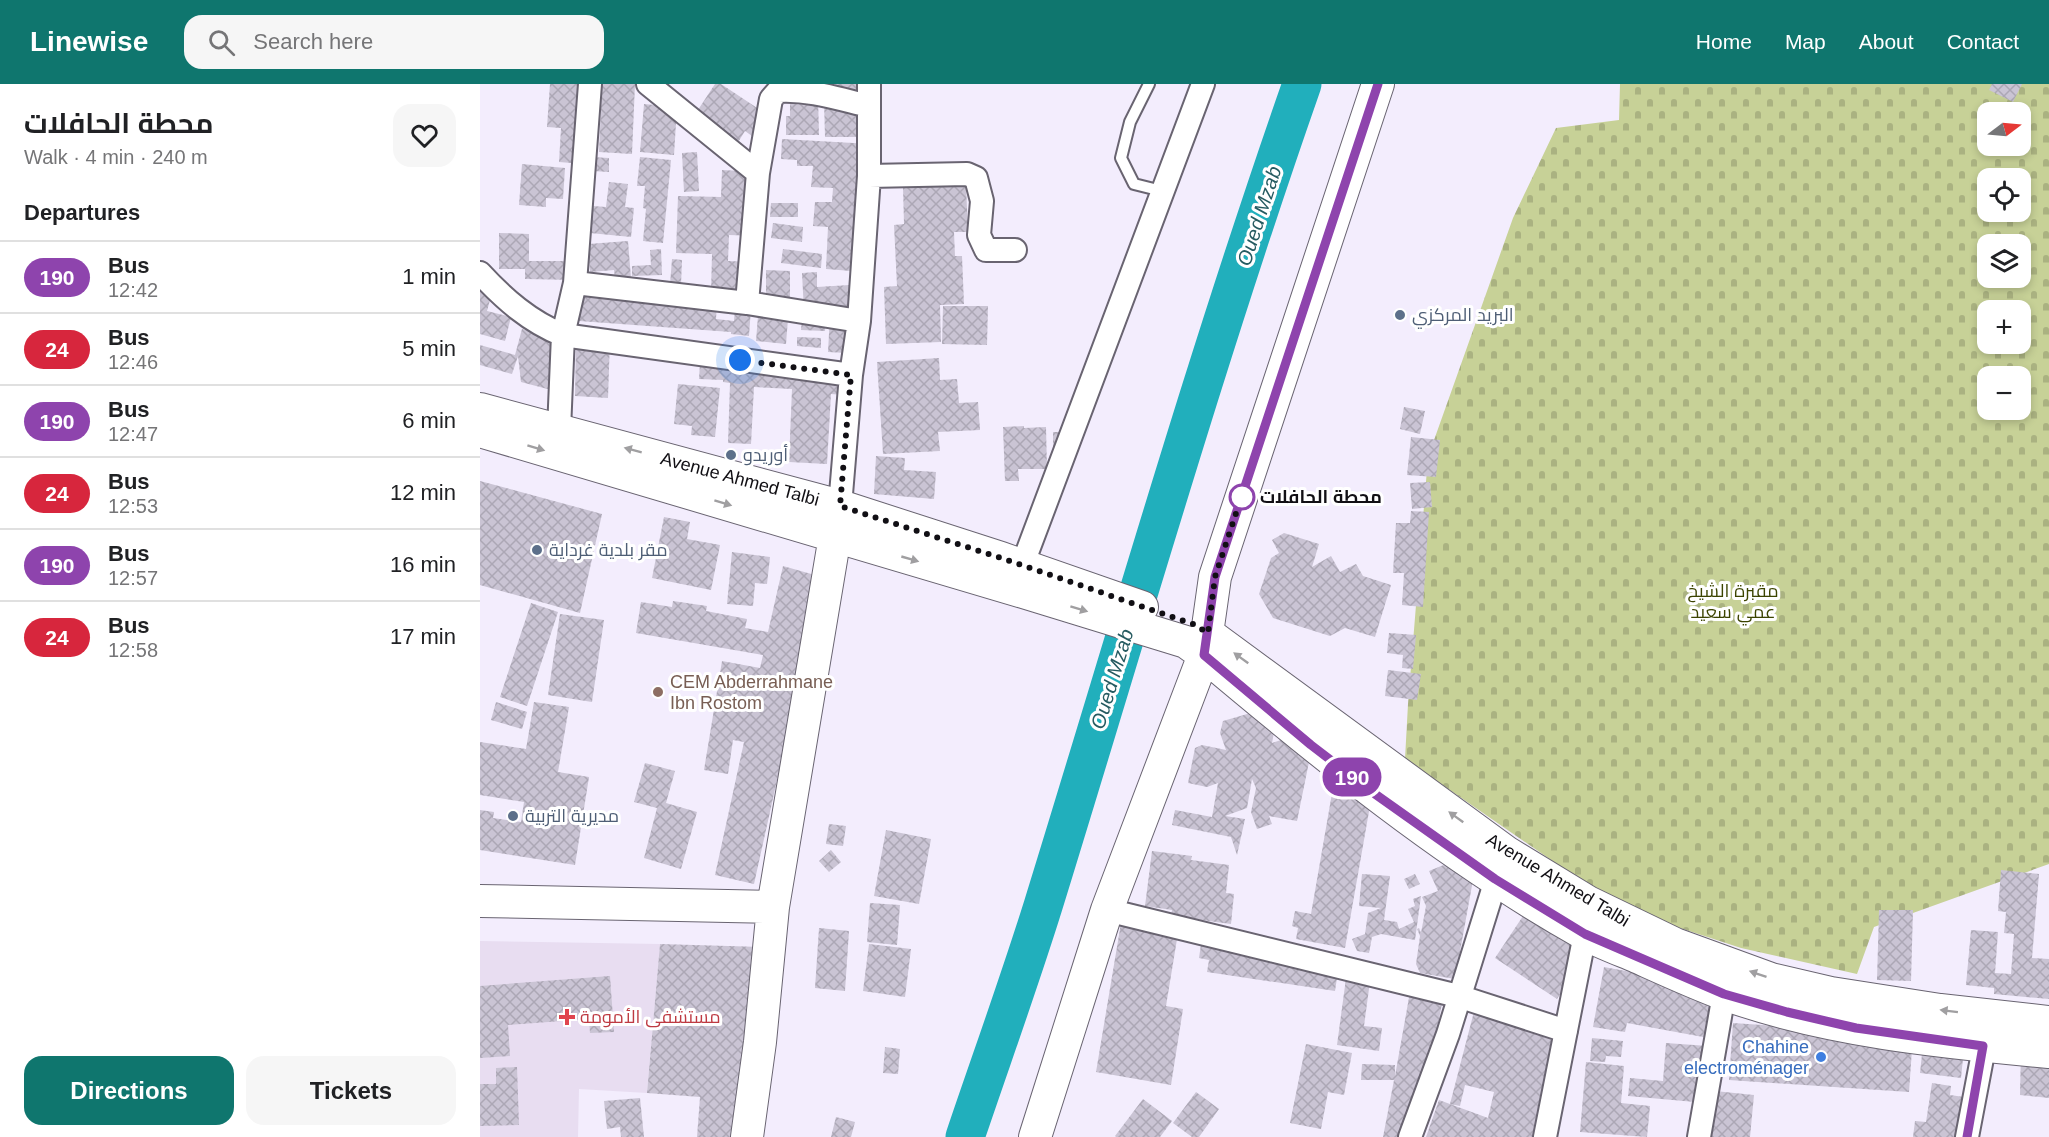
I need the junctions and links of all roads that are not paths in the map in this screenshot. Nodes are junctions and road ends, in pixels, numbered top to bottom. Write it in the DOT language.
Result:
graph roads {
  1 [pos="590,84"];
  2 [pos="648,84"];
  3 [pos="1149,84"];
  4 [pos="1203,84"];
  5 [pos="1378,84"];
  6 [pos="869,95"];
  7 [pos="758,173"];
  8 [pos="869,176"];
  9 [pos="1162,191"];
  10 [pos="1015,250"];
  11 [pos="480,273"];
  12 [pos="575,283"];
  13 [pos="747,303"];
  14 [pos="859,321"];
  15 [pos="563,335"];
  16 [pos="851,375"];
  17 [pos="480,409"];
  18 [pos="559,430"];
  19 [pos="480,431"];
  20 [pos="837,521"];
  21 [pos="1025,576"];
  22 [pos="1198,639"];
  23 [pos="1500,866"];
  24 [pos="480,901"];
  25 [pos="773,907"];
  26 [pos="1107,910"];
  27 [pos="1585,934"];
  28 [pos="1724,994"];
  29 [pos="1458,996"];
  30 [pos="1991,1015"];
  31 [pos="2049,1022"];
  32 [pos="1566,1031"];
  33 [pos="1983,1046"];
  34 [pos="2049,1052"];
  35 [pos="747,1137"];
  36 [pos="1035,1137"];
  37 [pos="1410,1137"];
  38 [pos="1545,1137"];
  39 [pos="1699,1137"];
  40 [pos="1967,1137"];
  1 -- 12 [label="street"];
  2 -- 7 [label="street"];
  3 -- 9 [label="lane"];
  4 -- 9 [label="street"];
  5 -- 22 [label="main road"];
  6 -- 7 [label="street"];
  6 -- 8 [label="street"];
  7 -- 13 [label="street"];
  8 -- 10 [label="street"];
  8 -- 14 [label="street"];
  9 -- 21 [label="street"];
  11 -- 15 [label="street"];
  12 -- 13 [label="street"];
  12 -- 15 [label="street"];
  13 -- 14 [label="street"];
  14 -- 16 [label="street"];
  15 -- 16 [label="street"];
  15 -- 18 [label="street"];
  16 -- 20 [label="street"];
  17 -- 18 [label="main road, Avenue Ahmed Talbi"];
  20 -- 18 [label="main road, Avenue Ahmed Talbi, one-way"];
  19 -- 20 [label="main road, one-way"];
  20 -- 21 [label="main road, Avenue Ahmed Talbi"];
  20 -- 25 [label="main road"];
  21 -- 22 [label="main road, Avenue Ahmed Talbi"];
  22 -- 23 [label="main road, Avenue Ahmed Talbi"];
  22 -- 26 [label="main road"];
  23 -- 27 [label="main road"];
  23 -- 29 [label="street"];
  30 -- 23 [label="main road, Avenue Ahmed Talbi, one-way"];
  24 -- 25 [label="main road"];
  25 -- 35 [label="main road"];
  26 -- 29 [label="street"];
  26 -- 36 [label="main road"];
  27 -- 28 [label="main road"];
  27 -- 32 [label="street"];
  28 -- 33 [label="main road"];
  28 -- 39 [label="street"];
  29 -- 32 [label="street"];
  29 -- 37 [label="street"];
  30 -- 31 [label="main road, Avenue Ahmed Talbi"];
  30 -- 33 [label="street"];
  32 -- 38 [label="street"];
  33 -- 34 [label="main road"];
  33 -- 40 [label="street"];
}
